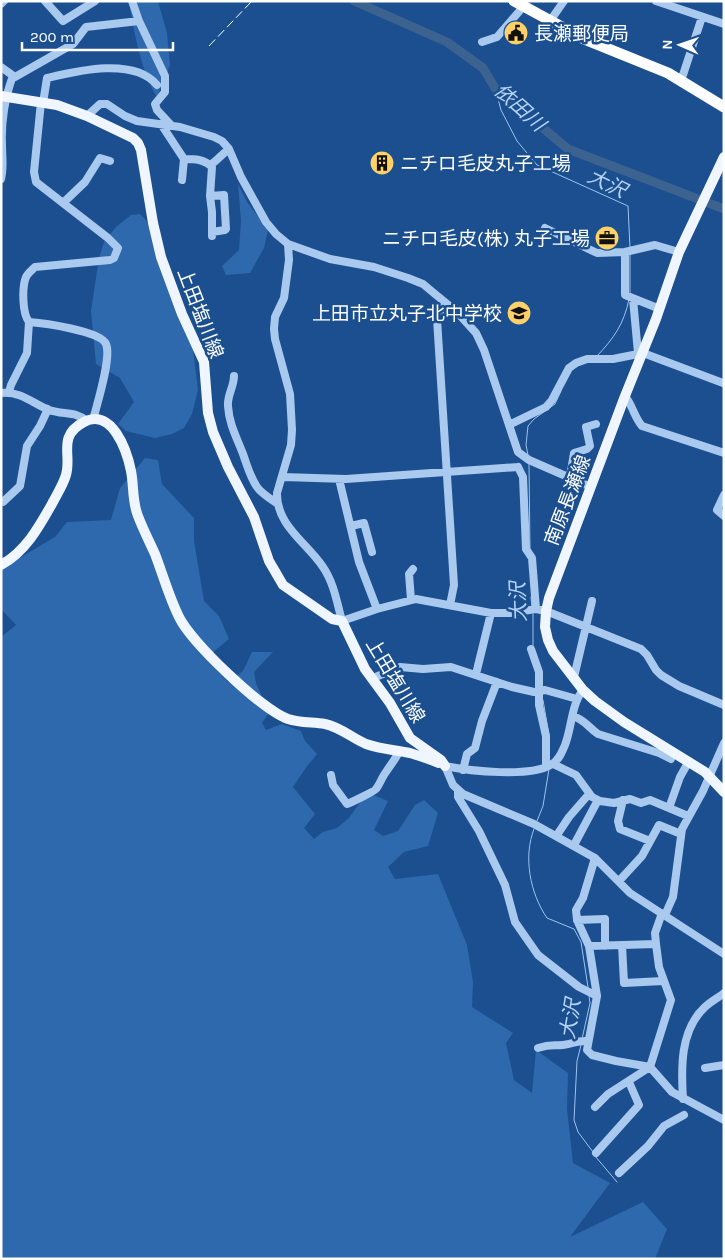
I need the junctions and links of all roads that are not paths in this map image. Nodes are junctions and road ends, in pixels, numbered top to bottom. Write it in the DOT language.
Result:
graph roads {
  1 [pos="4,1"];
  2 [pos="45,1"];
  3 [pos="95,1"];
  4 [pos="132,1"];
  5 [pos="564,1"];
  6 [pos="656,1"];
  7 [pos="1,4"];
  8 [pos="518,4"];
  9 [pos="702,17"];
  10 [pos="139,21"];
  11 [pos="550,21"];
  12 [pos="724,24"];
  13 [pos="482,42"];
  14 [pos="1,67"];
  15 [pos="13,76"];
  16 [pos="681,81"];
  17 [pos="157,85"];
  18 [pos="4,96"];
  19 [pos="42,102"];
  20 [pos="724,106"];
  21 [pos="87,116"];
  22 [pos="161,124"];
  23 [pos="172,125"];
  24 [pos="229,149"];
  25 [pos="723,158"];
  26 [pos="184,159"];
  27 [pos="110,161"];
  28 [pos="210,165"];
  29 [pos="1,179"];
  30 [pos="182,180"];
  31 [pos="210,196"];
  32 [pos="62,203"];
  33 [pos="544,228"];
  34 [pos="288,244"];
  35 [pos="625,252"];
  36 [pos="679,252"];
  37 [pos="633,298"];
  38 [pos="446,304"];
  39 [pos="660,309"];
  40 [pos="29,322"];
  41 [pos="640,353"];
  42 [pos="234,376"];
  43 [pos="722,383"];
  44 [pos="5,393"];
  45 [pos="625,396"];
  46 [pos="48,409"];
  47 [pos="90,420"];
  48 [pos="596,424"];
  49 [pos="509,425"];
  50 [pos="724,453"];
  51 [pos="524,456"];
  52 [pos="518,467"];
  53 [pos="446,472"];
  54 [pos="282,477"];
  55 [pos="568,477"];
  56 [pos="339,479"];
  57 [pos="591,487"];
  58 [pos="724,496"];
  59 [pos="1,500"];
  60 [pos="278,504"];
  61 [pos="724,516"];
  62 [pos="350,526"];
  63 [pos="372,552"];
  64 [pos="1,566"];
  65 [pos="413,569"];
  66 [pos="411,600"];
  67 [pos="592,601"];
  68 [pos="450,605"];
  69 [pos="377,609"];
  70 [pos="541,610"];
  71 [pos="491,613"];
  72 [pos="342,622"];
  73 [pos="587,627"];
  74 [pos="531,649"];
  75 [pos="476,674"];
  76 [pos="574,677"];
  77 [pos="373,678"];
  78 [pos="497,682"];
  79 [pos="583,690"];
  80 [pos="538,691"];
  81 [pos="577,700"];
  82 [pos="724,704"];
  83 [pos="573,716"];
  84 [pos="724,743"];
  85 [pos="399,751"];
  86 [pos="671,759"];
  87 [pos="689,761"];
  88 [pos="445,766"];
  89 [pos="549,766"];
  90 [pos="463,770"];
  91 [pos="330,775"];
  92 [pos="710,775"];
  93 [pos="458,791"];
  94 [pos="724,792"];
  95 [pos="589,794"];
  96 [pos="598,800"];
  97 [pos="623,800"];
  98 [pos="669,808"];
  99 [pos="688,816"];
  100 [pos="681,834"];
  101 [pos="556,835"];
  102 [pos="650,841"];
  103 [pos="574,846"];
  104 [pos="595,858"];
  105 [pos="619,881"];
  106 [pos="663,914"];
  107 [pos="577,920"];
  108 [pos="656,944"];
  109 [pos="622,945"];
  110 [pos="589,946"];
  111 [pos="605,946"];
  112 [pos="724,954"];
  113 [pos="663,981"];
  114 [pos="724,993"];
  115 [pos="596,996"];
  116 [pos="588,1041"];
  117 [pos="538,1048"];
  118 [pos="724,1065"];
  119 [pos="650,1067"];
  120 [pos="705,1068"];
  121 [pos="629,1082"];
  122 [pos="683,1099"];
  123 [pos="595,1107"];
  124 [pos="684,1115"];
  125 [pos="724,1120"];
  126 [pos="596,1153"];
  127 [pos="619,1172"];
  1 -- 7 [label="street"];
  2 -- 3 [label="street"];
  4 -- 10 [label="street"];
  5 -- 11 [label="street"];
  6 -- 9 [label="street"];
  8 -- 11 [label="highway"];
  8 -- 13 [label="street"];
  9 -- 12 [label="street"];
  9 -- 16 [label="street"];
  10 -- 15 [label="street"];
  10 -- 23 [label="street"];
  11 -- 16 [label="highway"];
  14 -- 15 [label="street"];
  15 -- 18 [label="street"];
  16 -- 20 [label="highway"];
  17 -- 19 [label="street"];
  18 -- 19 [label="main road, 上田塩川線"];
  18 -- 29 [label="street"];
  19 -- 21 [label="main road, 上田塩川線"];
  19 -- 32 [label="street"];
  21 -- 22 [label="street"];
  21 -- 72 [label="main road, 上田塩川線"];
  22 -- 23 [label="street"];
  22 -- 26 [label="street"];
  23 -- 24 [label="street"];
  24 -- 28 [label="street"];
  24 -- 34 [label="street"];
  25 -- 36 [label="main road, 南原長瀬線"];
  26 -- 28 [label="street"];
  26 -- 30 [label="street"];
  27 -- 32 [label="street"];
  28 -- 31 [label="street"];
  31 -- 31 [label="street"];
  32 -- 40 [label="street"];
  33 -- 35 [label="street"];
  34 -- 38 [label="street"];
  34 -- 54 [label="street"];
  35 -- 36 [label="street"];
  35 -- 37 [label="street"];
  36 -- 39 [label="main road, 南原長瀬線"];
  37 -- 39 [label="street"];
  37 -- 41 [label="street"];
  38 -- 49 [label="street"];
  38 -- 53 [label="street"];
  39 -- 41 [label="main road, 南原長瀬線"];
  40 -- 44 [label="street"];
  40 -- 47 [label="street"];
  41 -- 43 [label="street"];
  41 -- 45 [label="main road, 南原長瀬線"];
  41 -- 49 [label="street"];
  42 -- 60 [label="street"];
  44 -- 46 [label="street"];
  45 -- 50 [label="street"];
  45 -- 57 [label="main road, 南原長瀬線"];
  46 -- 47 [label="street"];
  46 -- 59 [label="street"];
  47 -- 64 [label="main road"];
  47 -- 85 [label="main road, 上田塩川線"];
  48 -- 55 [label="street"];
  49 -- 51 [label="street"];
  51 -- 52 [label="street"];
  51 -- 55 [label="street"];
  52 -- 53 [label="street"];
  52 -- 70 [label="street"];
  53 -- 56 [label="street"];
  53 -- 68 [label="street"];
  54 -- 56 [label="street"];
  54 -- 60 [label="street"];
  55 -- 57 [label="street"];
  56 -- 62 [label="street"];
  57 -- 70 [label="main road, 南原長瀬線"];
  58 -- 61 [label="street"];
  60 -- 72 [label="street"];
  62 -- 63 [label="street"];
  62 -- 69 [label="street"];
  65 -- 66 [label="street"];
  66 -- 68 [label="street"];
  66 -- 69 [label="street"];
  67 -- 73 [label="street"];
  68 -- 71 [label="street"];
  69 -- 72 [label="street"];
  70 -- 71 [label="street"];
  70 -- 73 [label="street"];
  70 -- 76 [label="main road, 南原長瀬線"];
  71 -- 75 [label="street"];
  72 -- 77 [label="main road, 上田塩川線"];
  73 -- 76 [label="street"];
  73 -- 82 [label="street"];
  74 -- 80 [label="street"];
  75 -- 77 [label="street"];
  75 -- 78 [label="street"];
  76 -- 79 [label="main road, 南原長瀬線"];
  77 -- 88 [label="main road, 上田塩川線"];
  78 -- 80 [label="street"];
  78 -- 90 [label="street"];
  79 -- 81 [label="street"];
  79 -- 87 [label="main road, 南原長瀬線"];
  80 -- 81 [label="street"];
  80 -- 89 [label="street"];
  81 -- 83 [label="street"];
  83 -- 86 [label="street"];
  83 -- 89 [label="street"];
  84 -- 92 [label="street"];
  85 -- 88 [label="main road, 上田塩川線"];
  85 -- 91 [label="street"];
  87 -- 92 [label="main road, 南原長瀬線"];
  87 -- 98 [label="street"];
  88 -- 90 [label="street"];
  88 -- 93 [label="street"];
  89 -- 90 [label="street"];
  89 -- 95 [label="street"];
  92 -- 94 [label="main road, 南原長瀬線"];
  92 -- 99 [label="street"];
  93 -- 101 [label="street"];
  93 -- 115 [label="street"];
  95 -- 96 [label="street"];
  95 -- 101 [label="street"];
  96 -- 97 [label="street"];
  96 -- 103 [label="street"];
  97 -- 98 [label="street"];
  97 -- 102 [label="street"];
  98 -- 99 [label="street"];
  99 -- 100 [label="street"];
  100 -- 102 [label="street"];
  100 -- 106 [label="street"];
  101 -- 103 [label="street"];
  102 -- 105 [label="street"];
  103 -- 104 [label="street"];
  104 -- 105 [label="street"];
  104 -- 107 [label="street"];
  105 -- 106 [label="street"];
  106 -- 108 [label="street"];
  106 -- 112 [label="street"];
  107 -- 110 [label="street"];
  107 -- 111 [label="street"];
  108 -- 109 [label="street"];
  108 -- 113 [label="street"];
  109 -- 111 [label="street"];
  109 -- 113 [label="street"];
  110 -- 111 [label="street"];
  110 -- 115 [label="street"];
  113 -- 119 [label="street"];
  114 -- 122 [label="street"];
  115 -- 116 [label="street"];
  116 -- 117 [label="street"];
  116 -- 119 [label="street"];
  118 -- 120 [label="street"];
  119 -- 121 [label="street"];
  119 -- 122 [label="street"];
  121 -- 123 [label="street"];
  121 -- 126 [label="street"];
  122 -- 125 [label="street"];
  124 -- 127 [label="street"];
}
